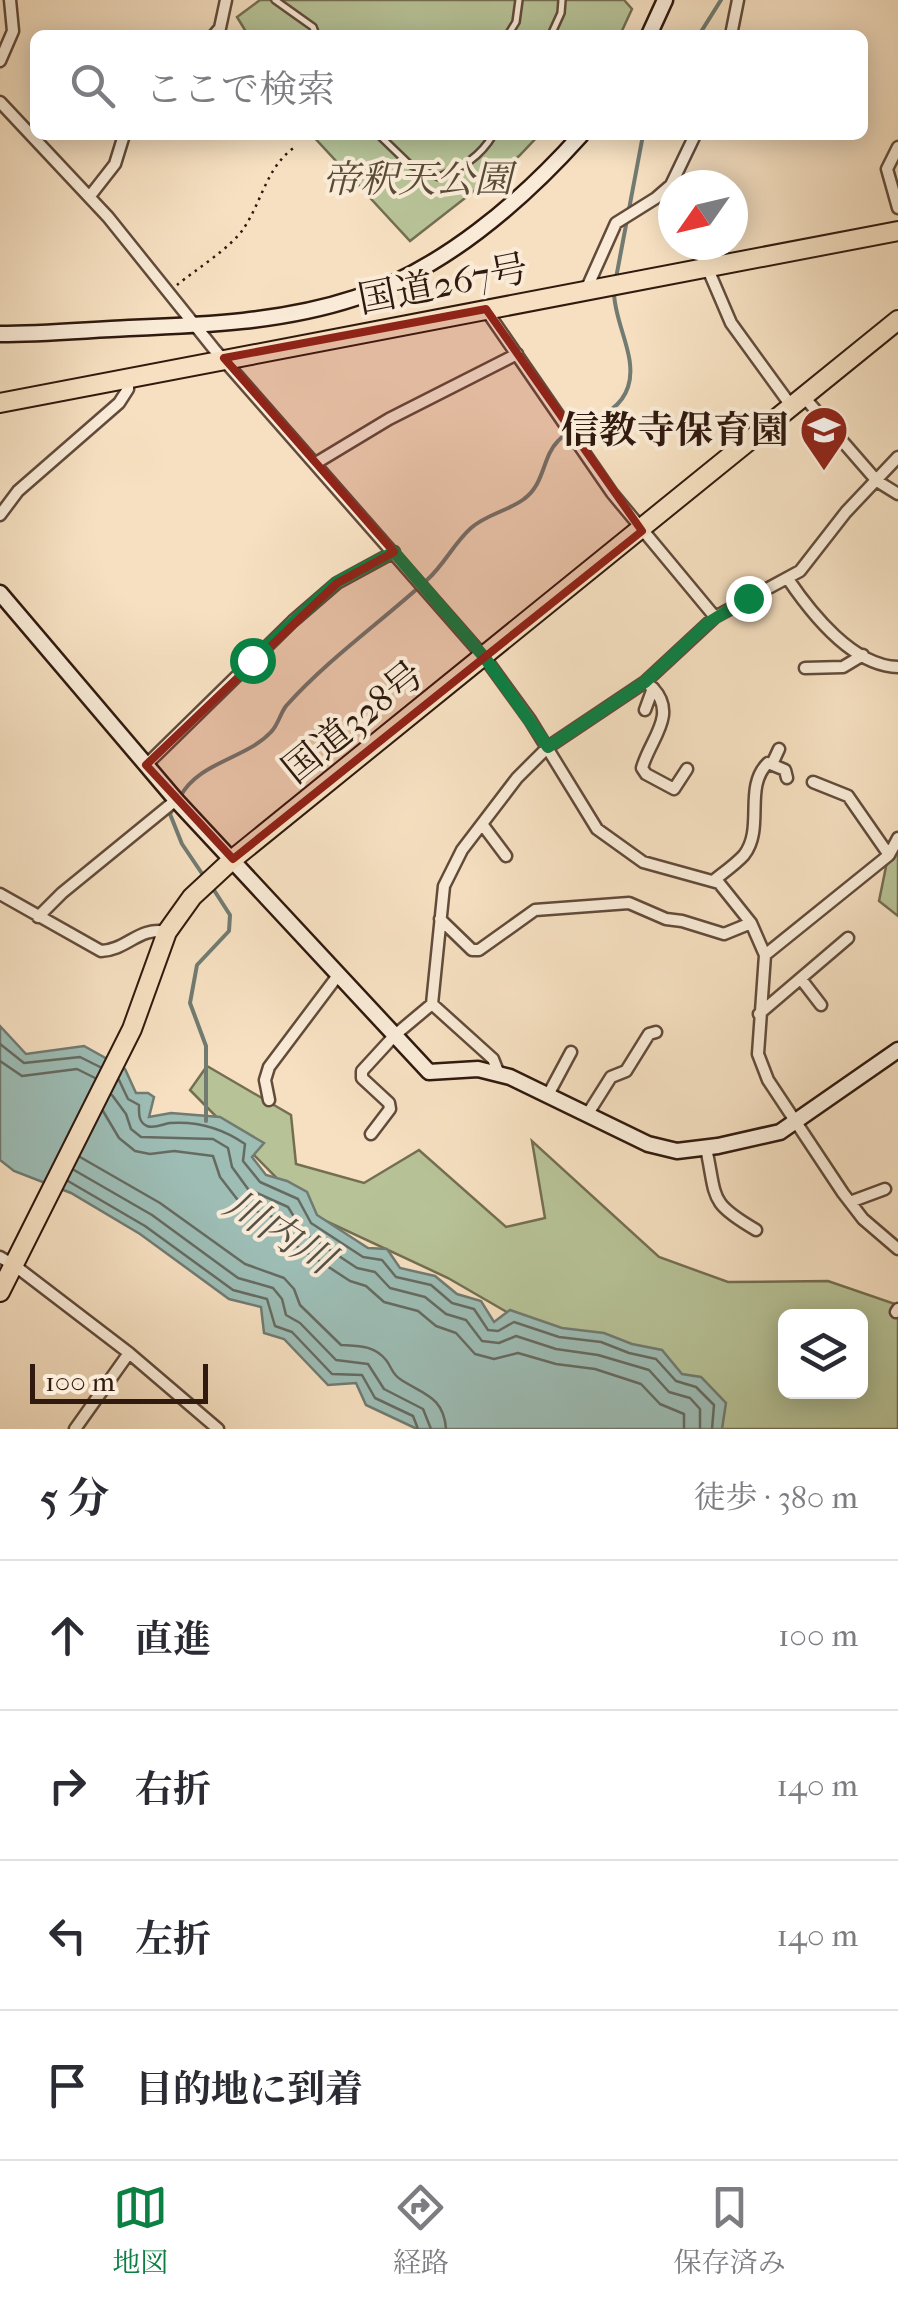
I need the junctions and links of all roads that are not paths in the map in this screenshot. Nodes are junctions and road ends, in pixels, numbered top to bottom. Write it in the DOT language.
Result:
graph roads {
  1 [pos="10,0"];
  2 [pos="226,0"];
  3 [pos="275,0"];
  4 [pos="519,0"];
  5 [pos="562,0"];
  6 [pos="665,0"];
  7 [pos="738,0"];
  8 [pos="218,30"];
  9 [pos="314,30"];
  10 [pos="511,30"];
  11 [pos="553,30"];
  12 [pos="651,30"];
  13 [pos="733,30"];
  14 [pos="0,62"];
  15 [pos="2,108"];
  16 [pos="30,136"];
  17 [pos="34,140"];
  18 [pos="122,140"];
  19 [pos="385,140"];
  20 [pos="490,140"];
  21 [pos="576,140"];
  22 [pos="692,140"];
  23 [pos="898,147"];
  24 [pos="90,196"];
  25 [pos="898,208"];
  26 [pos="898,231"];
  27 [pos="706,268"];
  28 [pos="586,290"];
  29 [pos="486,309"];
  30 [pos="898,320"];
  31 [pos="194,325"];
  32 [pos="0,334"];
  33 [pos="517,354"];
  34 [pos="224,358"];
  35 [pos="128,378"];
  36 [pos="798,402"];
  37 [pos="0,403"];
  38 [pos="898,458"];
  39 [pos="316,463"];
  40 [pos="877,480"];
  41 [pos="898,494"];
  42 [pos="0,515"];
  43 [pos="642,531"];
  44 [pos="394,552"];
  45 [pos="788,579"];
  46 [pos="0,593"];
  47 [pos="715,617"];
  48 [pos="863,655"];
  49 [pos="485,658"];
  50 [pos="898,667"];
  51 [pos="804,668"];
  52 [pos="649,685"];
  53 [pos="644,710"];
  54 [pos="548,747"];
  55 [pos="778,749"];
  56 [pos="772,764"];
  57 [pos="146,765"];
  58 [pos="687,769"];
  59 [pos="787,778"];
  60 [pos="813,782"];
  61 [pos="176,800"];
  62 [pos="482,824"];
  63 [pos="898,838"];
  64 [pos="889,855"];
  65 [pos="506,856"];
  66 [pos="233,859"];
  67 [pos="713,881"];
  68 [pos="0,894"];
  69 [pos="38,917"];
  70 [pos="440,919"];
  71 [pos="751,923"];
  72 [pos="167,932"];
  73 [pos="848,938"];
  74 [pos="765,956"];
  75 [pos="339,974"];
  76 [pos="801,979"];
  77 [pos="432,1004"];
  78 [pos="821,1005"];
  79 [pos="759,1014"];
  80 [pos="656,1032"];
  81 [pos="395,1035"];
  82 [pos="898,1050"];
  83 [pos="571,1052"];
  84 [pos="499,1074"];
  85 [pos="548,1095"];
  86 [pos="269,1100"];
  87 [pos="588,1114"];
  88 [pos="795,1124"];
  89 [pos="371,1134"];
  90 [pos="706,1148"];
  91 [pos="885,1190"];
  92 [pos="850,1202"];
  93 [pos="756,1230"];
  94 [pos="898,1249"];
  95 [pos="11,1259"];
  96 [pos="0,1292"];
  97 [pos="129,1353"];
  98 [pos="75,1429"];
  99 [pos="218,1429"];
  1 -- 14 [label="street"];
  2 -- 8 [label="street"];
  3 -- 9 [label="lane"];
  4 -- 10 [label="lane"];
  5 -- 11 [label="lane"];
  6 -- 12 [label="street"];
  7 -- 13 [label="street"];
  15 -- 16 [label="street"];
  17 -- 24 [label="street"];
  18 -- 24 [label="street"];
  19 -- 20 [label="lane"];
  21 -- 31 [label="street"];
  22 -- 28 [label="street"];
  23 -- 25 [label="street"];
  24 -- 31 [label="street"];
  26 -- 27 [label="highway, 国道267号"];
  27 -- 28 [label="highway, 国道267号"];
  27 -- 36 [label="street"];
  28 -- 29 [label="highway, 国道267号"];
  29 -- 33 [label="street"];
  29 -- 34 [label="highway, 国道267号"];
  30 -- 36 [label="highway, 国道328号"];
  31 -- 32 [label="street"];
  31 -- 34 [label="street"];
  33 -- 39 [label="street"];
  33 -- 43 [label="street"];
  34 -- 35 [label="highway, 国道267号"];
  34 -- 39 [label="street"];
  35 -- 37 [label="highway, 国道267号"];
  35 -- 42 [label="street"];
  36 -- 40 [label="street"];
  36 -- 43 [label="highway, 国道328号"];
  38 -- 40 [label="street"];
  39 -- 44 [label="street"];
  40 -- 41 [label="street"];
  40 -- 45 [label="street"];
  43 -- 47 [label="street"];
  43 -- 49 [label="highway, 国道328号"];
  44 -- 49 [label="street"];
  44 -- 57 [label="street"];
  45 -- 47 [label="street"];
  45 -- 48 [label="street"];
  46 -- 57 [label="street"];
  47 -- 52 [label="street"];
  48 -- 50 [label="street"];
  48 -- 51 [label="street"];
  49 -- 54 [label="street"];
  49 -- 66 [label="highway, 国道328号"];
  52 -- 53 [label="street"];
  52 -- 54 [label="street"];
  52 -- 58 [label="street"];
  54 -- 62 [label="street"];
  54 -- 67 [label="street"];
  55 -- 56 [label="street"];
  56 -- 59 [label="street"];
  56 -- 67 [label="street"];
  57 -- 61 [label="street"];
  60 -- 64 [label="street"];
  61 -- 66 [label="street"];
  61 -- 69 [label="street"];
  62 -- 65 [label="street"];
  62 -- 70 [label="street"];
  63 -- 64 [label="street"];
  64 -- 74 [label="street"];
  66 -- 72 [label="highway, 国道328号"];
  66 -- 75 [label="street"];
  67 -- 71 [label="street"];
  68 -- 69 [label="street"];
  69 -- 72 [label="street"];
  70 -- 71 [label="street"];
  70 -- 77 [label="street"];
  71 -- 74 [label="street"];
  72 -- 95 [label="highway, 国道328号"];
  73 -- 76 [label="street"];
  74 -- 79 [label="street"];
  75 -- 81 [label="street"];
  75 -- 86 [label="street"];
  76 -- 78 [label="street"];
  76 -- 79 [label="street"];
  77 -- 81 [label="street"];
  77 -- 84 [label="street"];
  79 -- 88 [label="street"];
  80 -- 87 [label="street"];
  81 -- 84 [label="street"];
  81 -- 89 [label="street"];
  82 -- 88 [label="street"];
  83 -- 85 [label="street"];
  84 -- 85 [label="street"];
  85 -- 87 [label="street"];
  87 -- 90 [label="street"];
  88 -- 90 [label="street"];
  88 -- 92 [label="street"];
  90 -- 93 [label="street"];
  91 -- 92 [label="street"];
  92 -- 94 [label="street"];
  95 -- 96 [label="highway, 国道328号"];
  95 -- 97 [label="street"];
  97 -- 98 [label="street"];
  97 -- 99 [label="street"];
}
